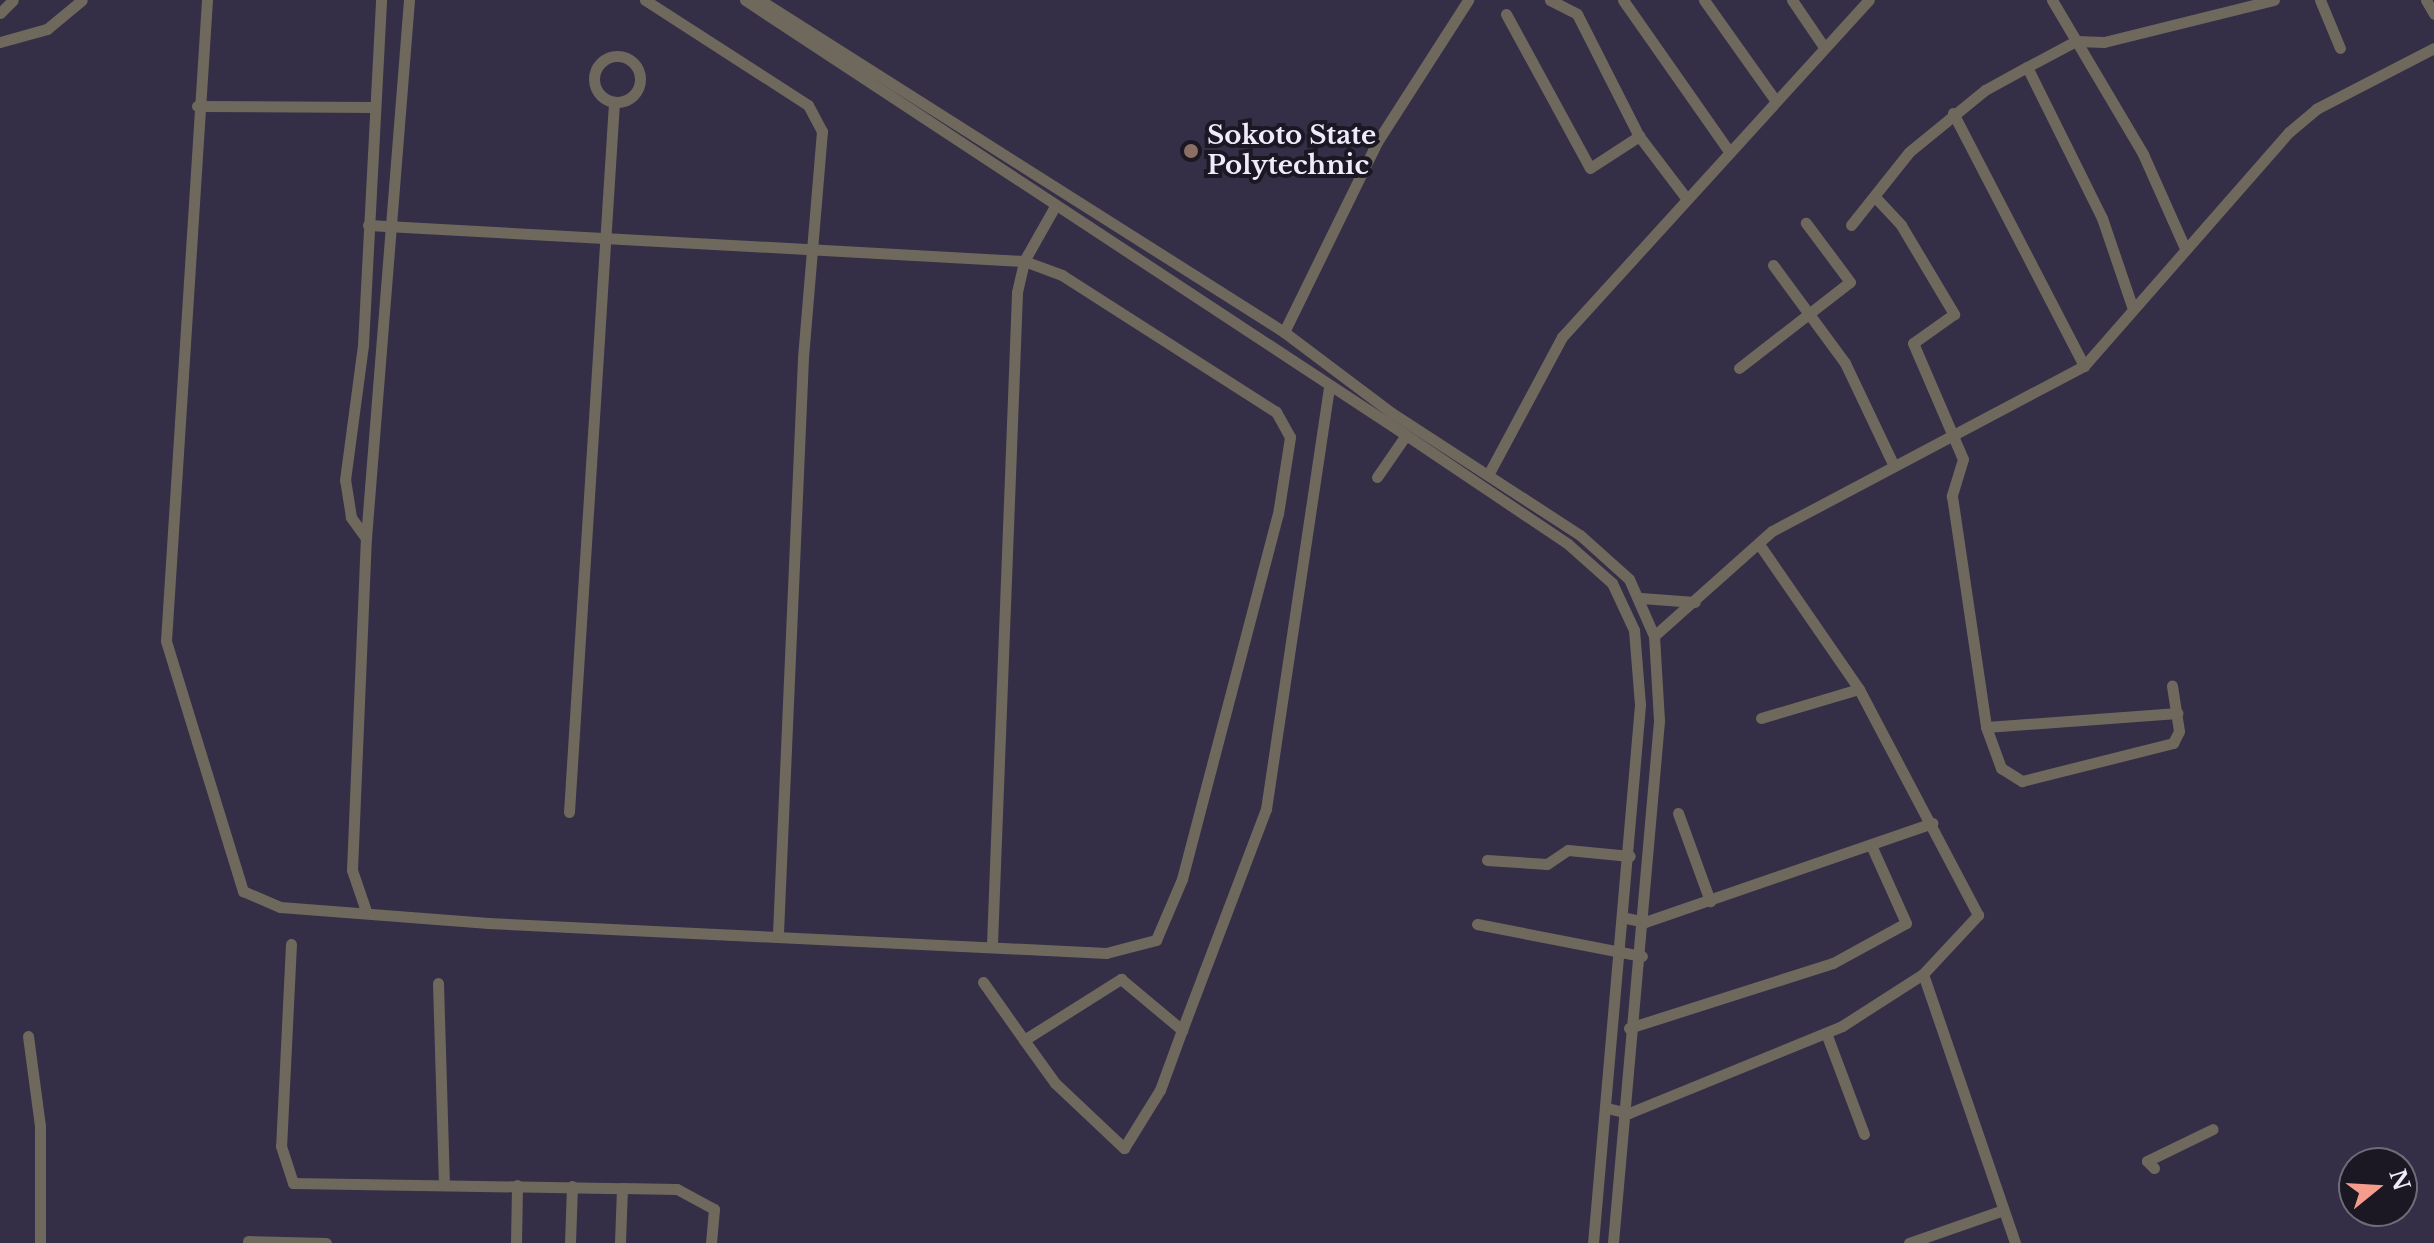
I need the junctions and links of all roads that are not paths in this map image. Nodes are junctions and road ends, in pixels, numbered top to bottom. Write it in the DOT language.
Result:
graph roads {
  1 [pos="13,0"];
  2 [pos="82,0"];
  3 [pos="207,0"];
  4 [pos="381,0"];
  5 [pos="409,0"];
  6 [pos="645,0"];
  7 [pos="745,0"];
  8 [pos="760,0"];
  9 [pos="1468,0"];
  10 [pos="1550,0"];
  11 [pos="1623,0"];
  12 [pos="1704,0"];
  13 [pos="1792,0"];
  14 [pos="1869,0"];
  15 [pos="2052,0"];
  16 [pos="2274,0"];
  17 [pos="2320,0"];
  18 [pos="2426,0"];
  19 [pos="0,13"];
  20 [pos="1506,14"];
  21 [pos="2434,14"];
  22 [pos="2076,41"];
  23 [pos="0,42"];
  24 [pos="1824,47"];
  25 [pos="2340,48"];
  26 [pos="2434,48"];
  27 [pos="2027,67"];
  28 [pos="1775,100"];
  29 [pos="614,102"];
  30 [pos="197,106"];
  31 [pos="375,107"];
  32 [pos="1953,113"];
  33 [pos="1639,136"];
  34 [pos="1728,150"];
  35 [pos="1686,198"];
  36 [pos="1876,198"];
  37 [pos="1054,208"];
  38 [pos="1806,223"];
  39 [pos="368,225"];
  40 [pos="1851,225"];
  41 [pos="396,227"];
  42 [pos="607,238"];
  43 [pos="2184,246"];
  44 [pos="816,250"];
  45 [pos="1024,261"];
  46 [pos="1773,265"];
  47 [pos="2133,309"];
  48 [pos="1807,313"];
  49 [pos="1284,332"];
  50 [pos="2084,366"];
  51 [pos="1739,368"];
  52 [pos="1329,389"];
  53 [pos="1406,435"];
  54 [pos="1956,436"];
  55 [pos="1894,466"];
  56 [pos="1488,475"];
  57 [pos="1377,477"];
  58 [pos="366,538"];
  59 [pos="1759,544"];
  60 [pos="1641,598"];
  61 [pos="1695,602"];
  62 [pos="1654,636"];
  63 [pos="2172,686"];
  64 [pos="1859,689"];
  65 [pos="2177,713"];
  66 [pos="1761,718"];
  67 [pos="1986,727"];
  68 [pos="569,812"];
  69 [pos="1678,813"];
  70 [pos="1932,823"];
  71 [pos="1871,845"];
  72 [pos="1630,856"];
  73 [pos="1487,860"];
  74 [pos="1710,901"];
  75 [pos="366,911"];
  76 [pos="1626,918"];
  77 [pos="1645,922"];
  78 [pos="1477,924"];
  79 [pos="778,932"];
  80 [pos="291,944"];
  81 [pos="992,944"];
  82 [pos="1623,952"];
  83 [pos="1642,956"];
  84 [pos="1923,974"];
  85 [pos="983,982"];
  86 [pos="438,983"];
  87 [pos="1617,1028"];
  88 [pos="1636,1029"];
  89 [pos="1182,1030"];
  90 [pos="1826,1033"];
  91 [pos="28,1036"];
  92 [pos="1024,1040"];
  93 [pos="1611,1109"];
  94 [pos="1629,1113"];
  95 [pos="2213,1129"];
  96 [pos="1864,1134"];
  97 [pos="2154,1168"];
  98 [pos="444,1184"];
  99 [pos="517,1185"];
  100 [pos="572,1186"];
  101 [pos="622,1188"];
  102 [pos="2003,1210"];
  103 [pos="248,1241"];
  104 [pos="40,1243"];
  105 [pos="326,1243"];
  106 [pos="516,1243"];
  107 [pos="570,1243"];
  108 [pos="620,1243"];
  109 [pos="711,1243"];
  110 [pos="1593,1243"];
  111 [pos="1613,1243"];
  112 [pos="1909,1243"];
  113 [pos="2015,1243"];
  1 -- 19 [label="street"];
  2 -- 23 [label="street"];
  3 -- 30 [label="street"];
  4 -- 31 [label="street"];
  5 -- 41 [label="street"];
  6 -- 44 [label="street"];
  7 -- 37 [label="street"];
  8 -- 49 [label="street"];
  9 -- 49 [label="street"];
  10 -- 33 [label="street"];
  11 -- 34 [label="street"];
  12 -- 28 [label="street"];
  13 -- 24 [label="street"];
  14 -- 24 [label="street"];
  15 -- 22 [label="street"];
  16 -- 22 [label="street"];
  17 -- 25 [label="street"];
  18 -- 21 [label="street"];
  20 -- 33 [label="street"];
  22 -- 27 [label="street"];
  22 -- 43 [label="street"];
  24 -- 28 [label="street"];
  26 -- 43 [label="street"];
  27 -- 32 [label="street"];
  27 -- 47 [label="street"];
  28 -- 34 [label="street"];
  29 -- 29 [label="street"];
  29 -- 42 [label="street"];
  30 -- 31 [label="street"];
  30 -- 75 [label="street"];
  31 -- 39 [label="street"];
  32 -- 36 [label="street"];
  32 -- 50 [label="street"];
  33 -- 35 [label="street"];
  34 -- 35 [label="street"];
  35 -- 56 [label="street"];
  36 -- 40 [label="street"];
  36 -- 54 [label="street"];
  37 -- 45 [label="street"];
  37 -- 52 [label="street"];
  38 -- 48 [label="street"];
  39 -- 41 [label="street"];
  39 -- 58 [label="street"];
  41 -- 42 [label="street"];
  41 -- 58 [label="street"];
  42 -- 44 [label="street"];
  42 -- 68 [label="street"];
  43 -- 47 [label="street"];
  44 -- 45 [label="street"];
  44 -- 79 [label="street"];
  45 -- 81 [label="street"];
  45 -- 81 [label="street"];
  46 -- 48 [label="street"];
  47 -- 50 [label="street"];
  48 -- 51 [label="street"];
  48 -- 55 [label="street"];
  49 -- 56 [label="street"];
  50 -- 54 [label="street"];
  52 -- 53 [label="street"];
  52 -- 89 [label="street"];
  53 -- 57 [label="street"];
  53 -- 72 [label="street"];
  54 -- 55 [label="street"];
  54 -- 67 [label="street"];
  55 -- 59 [label="street"];
  56 -- 60 [label="street"];
  58 -- 75 [label="street"];
  59 -- 61 [label="street"];
  59 -- 64 [label="street"];
  60 -- 61 [label="street"];
  60 -- 62 [label="street"];
  61 -- 62 [label="street"];
  62 -- 77 [label="street"];
  63 -- 65 [label="street"];
  64 -- 66 [label="street"];
  64 -- 70 [label="street"];
  65 -- 67 [label="street"];
  65 -- 67 [label="street"];
  69 -- 74 [label="street"];
  70 -- 71 [label="street"];
  70 -- 84 [label="street"];
  71 -- 74 [label="street"];
  71 -- 88 [label="street"];
  72 -- 73 [label="street"];
  72 -- 76 [label="street"];
  74 -- 77 [label="street"];
  75 -- 79 [label="street"];
  76 -- 77 [label="street"];
  76 -- 82 [label="street"];
  77 -- 83 [label="street"];
  78 -- 82 [label="street"];
  79 -- 81 [label="street"];
  80 -- 98 [label="street"];
  82 -- 83 [label="street"];
  82 -- 87 [label="street"];
  83 -- 88 [label="street"];
  84 -- 90 [label="street"];
  84 -- 102 [label="street"];
  85 -- 92 [label="street"];
  86 -- 98 [label="street"];
  87 -- 88 [label="street"];
  87 -- 93 [label="street"];
  88 -- 94 [label="street"];
  89 -- 92 [label="street"];
  89 -- 92 [label="street"];
  90 -- 94 [label="street"];
  90 -- 96 [label="street"];
  91 -- 104 [label="street"];
  93 -- 94 [label="street"];
  93 -- 110 [label="street"];
  94 -- 111 [label="street"];
  95 -- 97 [label="street"];
  98 -- 99 [label="street"];
  99 -- 100 [label="street"];
  99 -- 106 [label="street"];
  100 -- 101 [label="street"];
  100 -- 107 [label="street"];
  101 -- 108 [label="street"];
  101 -- 109 [label="street"];
  102 -- 112 [label="street"];
  102 -- 113 [label="street"];
  103 -- 105 [label="street"];
}
